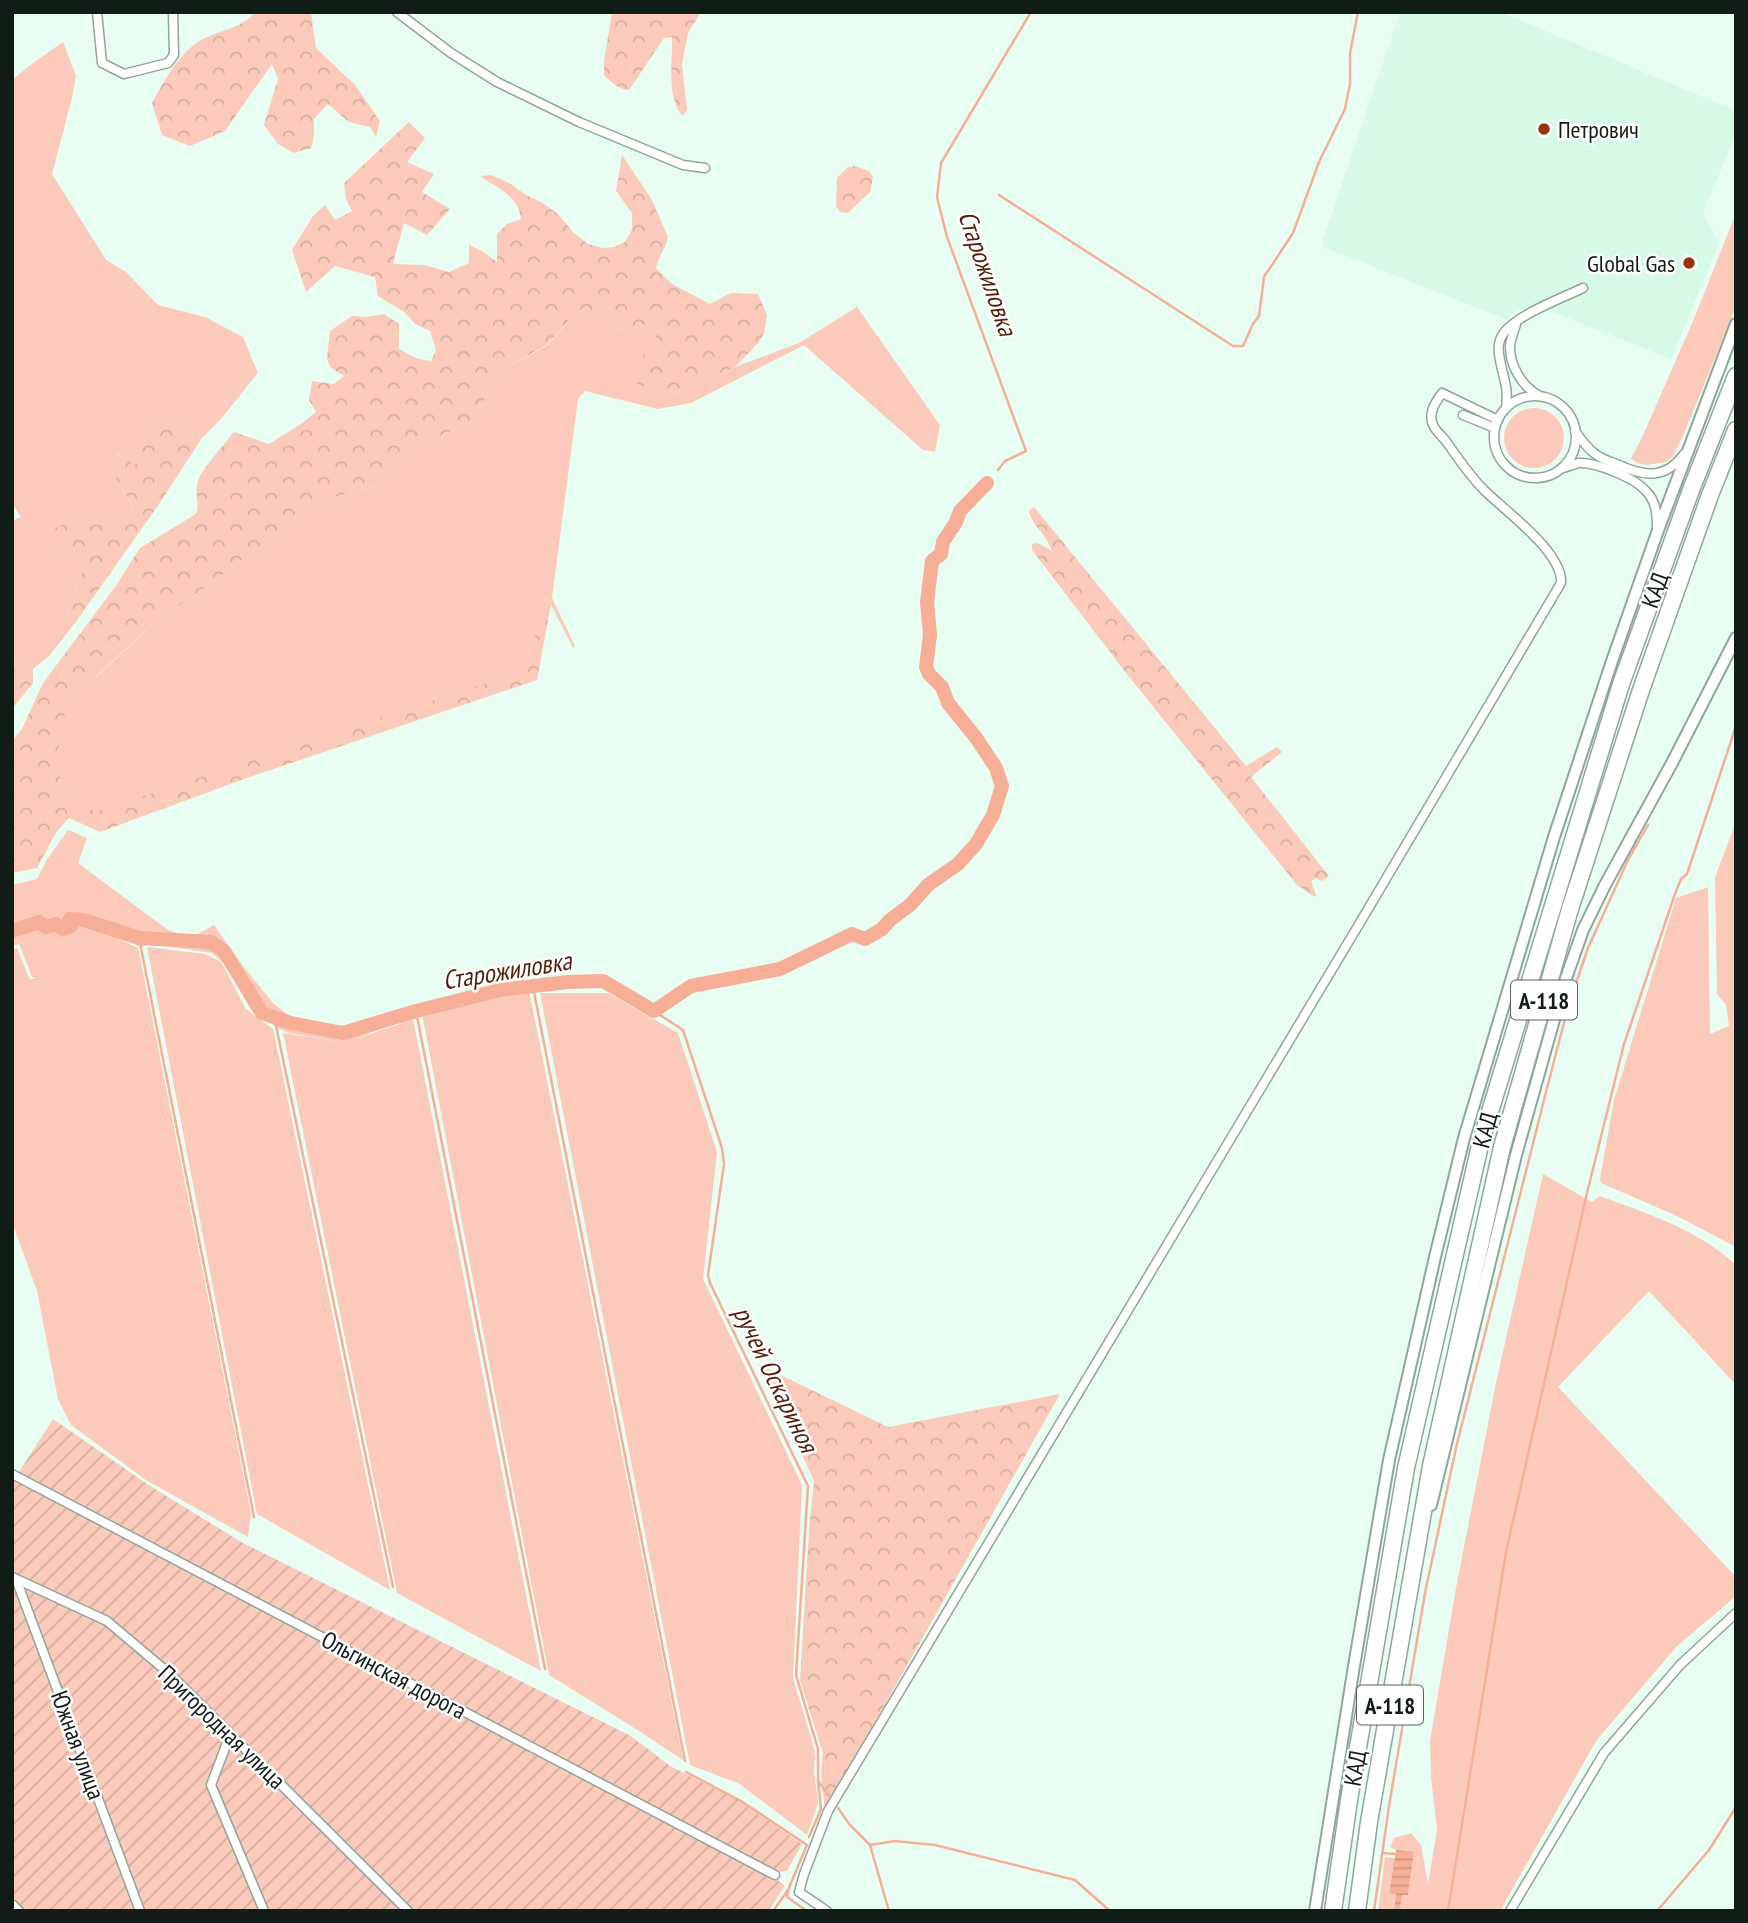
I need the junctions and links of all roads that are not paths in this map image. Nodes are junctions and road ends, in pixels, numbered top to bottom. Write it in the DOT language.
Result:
graph roads {
  1 [pos="97,12"];
  2 [pos="173,12"];
  3 [pos="397,12"];
  4 [pos="705,168"];
  5 [pos="1583,288"];
  6 [pos="1516,323"];
  7 [pos="1736,324"];
  8 [pos="1736,376"];
  9 [pos="1541,396"];
  10 [pos="1506,408"];
  11 [pos="1463,415"];
  12 [pos="1496,424"];
  13 [pos="1736,430"];
  14 [pos="1575,431"];
  15 [pos="1690,446"];
  16 [pos="1560,469"];
  17 [pos="1657,533"];
  18 [pos="1736,638"];
  19 [pos="12,1474"];
  20 [pos="14,1578"];
  21 [pos="1410,1587"];
  22 [pos="1736,1613"];
  23 [pos="230,1735"];
  24 [pos="775,1875"];
  25 [pos="13,1904"];
  26 [pos="13,1911"];
  27 [pos="19,1911"];
  28 [pos="140,1911"];
  29 [pos="264,1911"];
  30 [pos="408,1911"];
  31 [pos="827,1911"];
  32 [pos="1315,1911"];
  33 [pos="1333,1911"];
  34 [pos="1357,1911"];
  35 [pos="1510,1911"];
  1 -- 2 [label="street"];
  3 -- 4 [label="street"];
  5 -- 6 [label="street"];
  6 -- 9 [label="street"];
  6 -- 10 [label="street"];
  7 -- 15 [label="street"];
  8 -- 33 [label="highway, КАД / А-118"];
  9 -- 10 [label="street"];
  9 -- 14 [label="street"];
  10 -- 12 [label="street"];
  11 -- 12 [label="street"];
  12 -- 16 [label="street"];
  12 -- 31 [label="street"];
  13 -- 21 [label="highway, КАД / А-118"];
  14 -- 15 [label="street"];
  14 -- 16 [label="street"];
  15 -- 17 [label="street"];
  16 -- 17 [label="street"];
  17 -- 32 [label="street"];
  18 -- 21 [label="street"];
  19 -- 24 [label="street, Ольгинская дорога"];
  20 -- 23 [label="street, Пригородная улица"];
  20 -- 28 [label="street, Южная улица"];
  21 -- 34 [label="highway, КАД / А-118"];
  22 -- 35 [label="street"];
  23 -- 29 [label="street"];
  23 -- 30 [label="street, Пригородная улица"];
  25 -- 26 [label="street"];
  25 -- 27 [label="street"];
}
